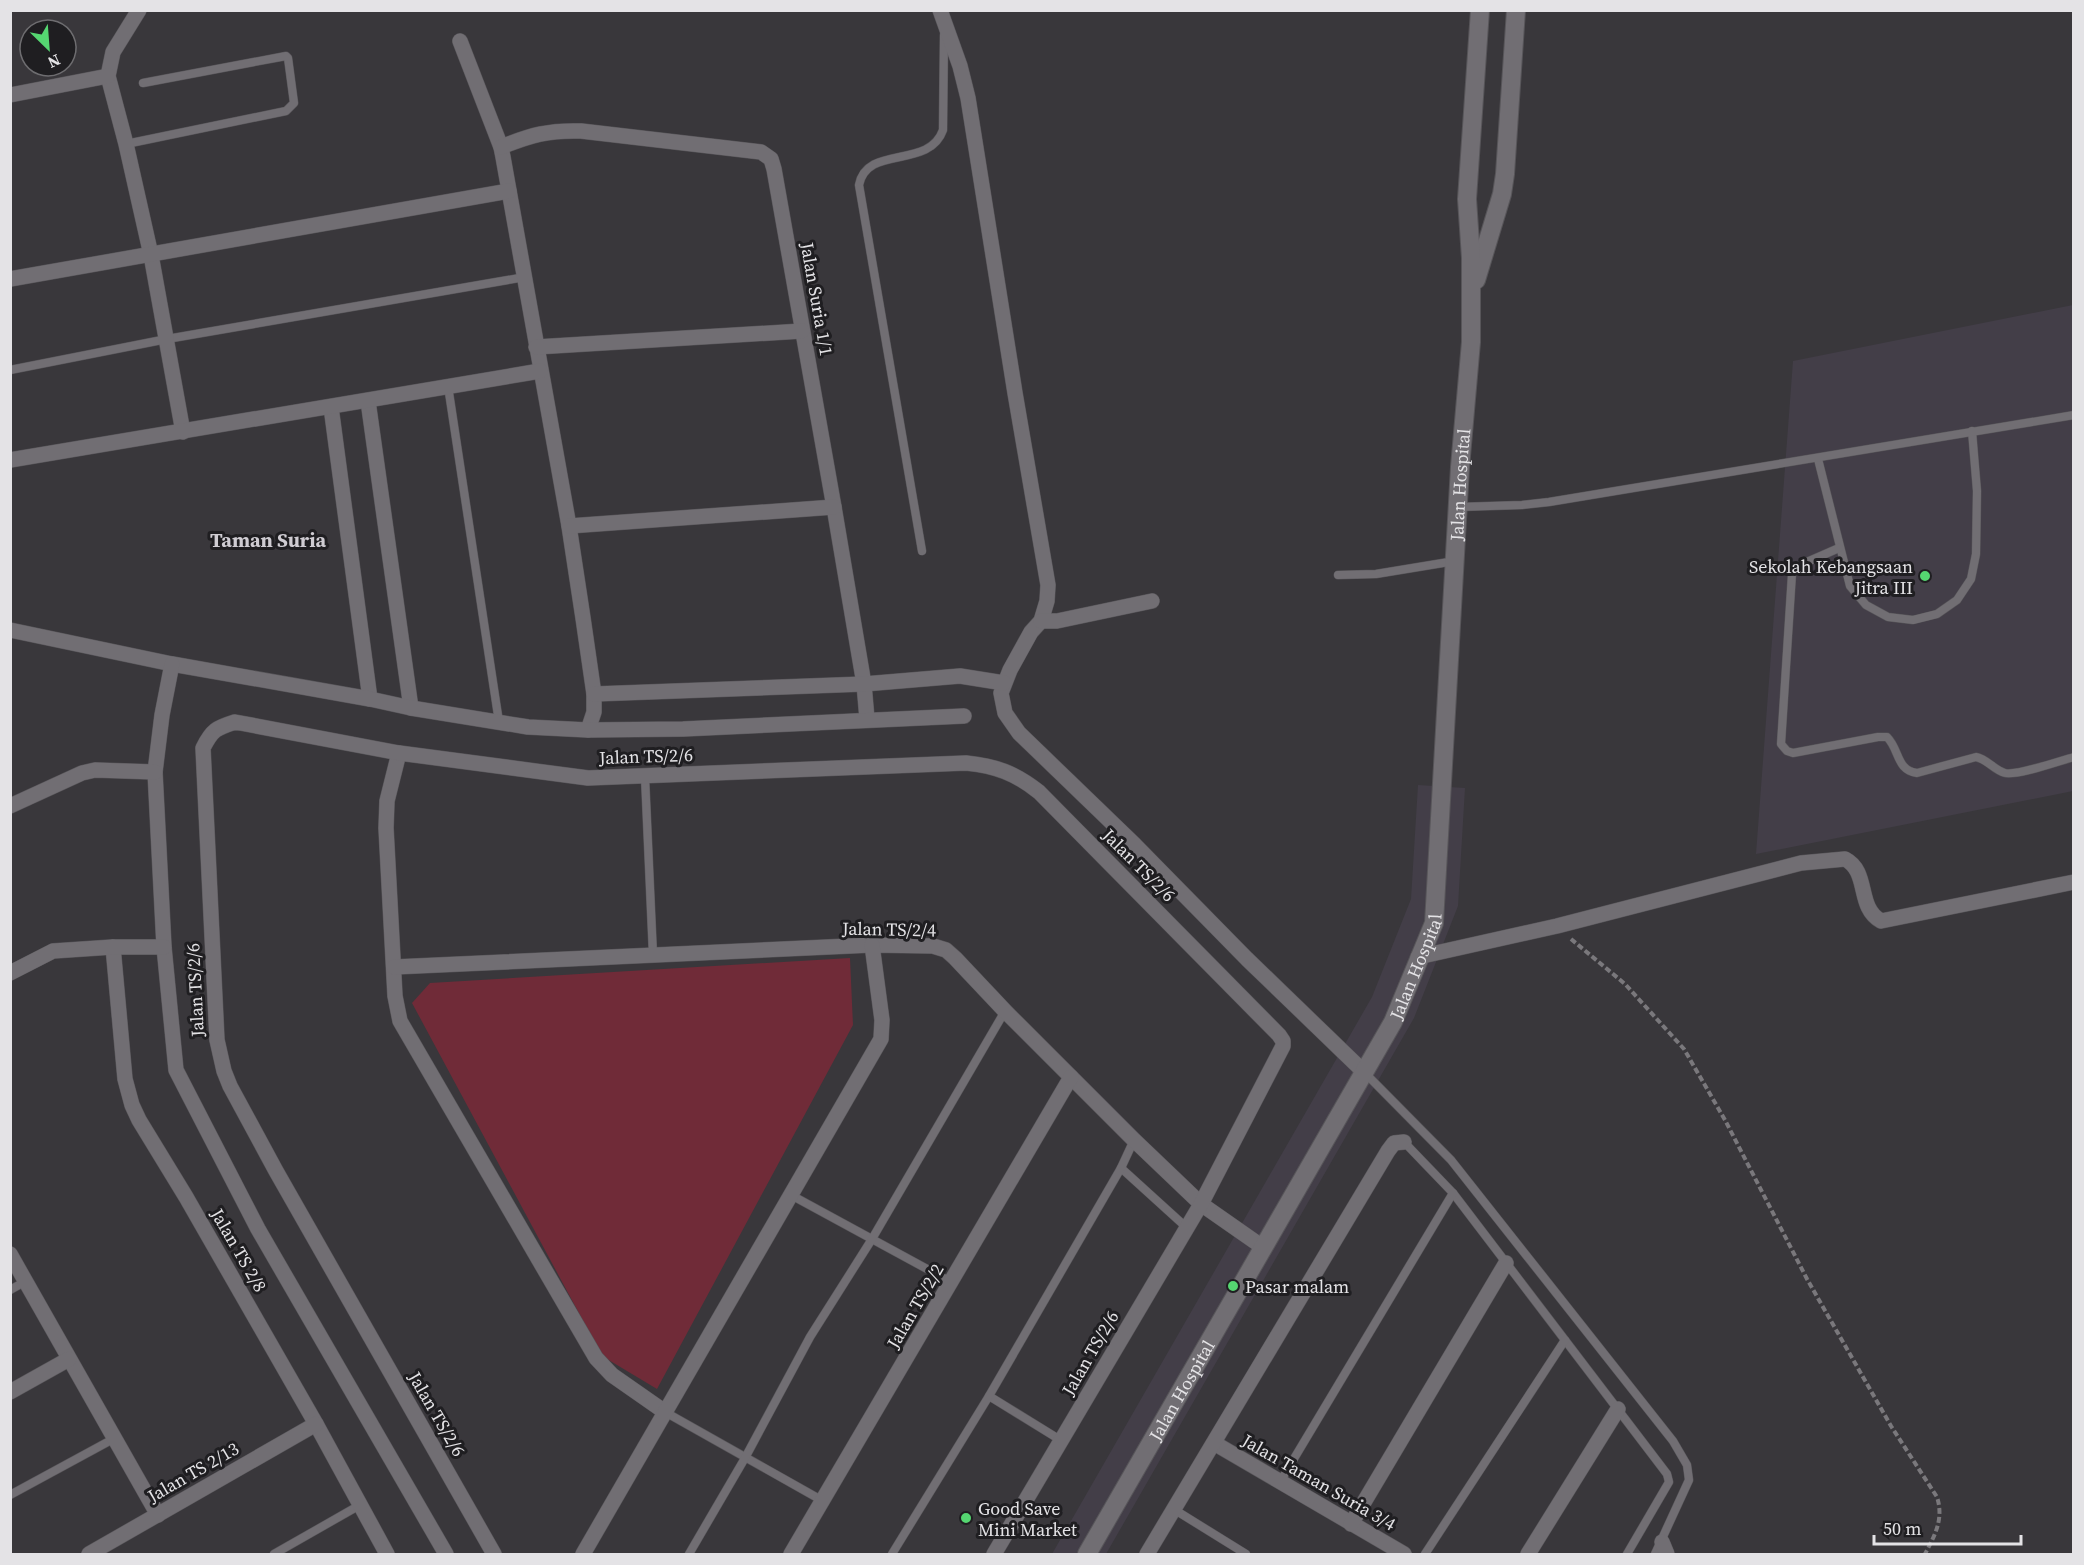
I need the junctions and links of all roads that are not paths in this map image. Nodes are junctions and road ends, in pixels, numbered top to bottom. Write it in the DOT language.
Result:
graph roads {
  1 [pos="139,10"];
  2 [pos="1480,10"];
  3 [pos="1516,10"];
  4 [pos="942,18"];
  5 [pos="460,41"];
  6 [pos="108,76"];
  7 [pos="144,83"];
  8 [pos="10,95"];
  9 [pos="126,144"];
  10 [pos="501,147"];
  11 [pos="509,190"];
  12 [pos="151,255"];
  13 [pos="525,277"];
  14 [pos="10,279"];
  15 [pos="1472,296"];
  16 [pos="802,331"];
  17 [pos="167,339"];
  18 [pos="536,347"];
  19 [pos="10,370"];
  20 [pos="540,371"];
  21 [pos="448,386"];
  22 [pos="368,401"];
  23 [pos="331,407"];
  24 [pos="2073,415"];
  25 [pos="1972,431"];
  26 [pos="183,432"];
  27 [pos="1818,459"];
  28 [pos="10,460"];
  29 [pos="834,507"];
  30 [pos="1458,507"];
  31 [pos="569,526"];
  32 [pos="1839,548"];
  33 [pos="922,551"];
  34 [pos="1455,561"];
  35 [pos="1338,575"];
  36 [pos="1152,601"];
  37 [pos="1041,621"];
  38 [pos="10,630"];
  39 [pos="172,664"];
  40 [pos="1004,683"];
  41 [pos="864,684"];
  42 [pos="594,694"];
  43 [pos="370,699"];
  44 [pos="411,708"];
  45 [pos="964,716"];
  46 [pos="867,719"];
  47 [pos="500,723"];
  48 [pos="588,730"];
  49 [pos="399,753"];
  50 [pos="2073,757"];
  51 [pos="155,772"];
  52 [pos="645,777"];
  53 [pos="10,806"];
  54 [pos="2073,882"];
  55 [pos="872,945"];
  56 [pos="113,947"];
  57 [pos="164,947"];
  58 [pos="653,955"];
  59 [pos="1418,957"];
  60 [pos="394,967"];
  61 [pos="10,973"];
  62 [pos="1005,1011"];
  63 [pos="1364,1072"];
  64 [pos="1071,1077"];
  65 [pos="1134,1140"];
  66 [pos="1404,1142"];
  67 [pos="1121,1168"];
  68 [pos="1453,1193"];
  69 [pos="791,1195"];
  70 [pos="1200,1204"];
  71 [pos="1186,1227"];
  72 [pos="872,1239"];
  73 [pos="1264,1248"];
  74 [pos="10,1254"];
  75 [pos="1506,1263"];
  76 [pos="26,1281"];
  77 [pos="951,1282"];
  78 [pos="10,1290"];
  79 [pos="1565,1340"];
  80 [pos="69,1359"];
  81 [pos="10,1392"];
  82 [pos="989,1396"];
  83 [pos="1618,1409"];
  84 [pos="665,1412"];
  85 [pos="316,1424"];
  86 [pos="115,1438"];
  87 [pos="1062,1441"];
  88 [pos="1214,1443"];
  89 [pos="745,1458"];
  90 [pos="1280,1482"];
  91 [pos="10,1494"];
  92 [pos="823,1500"];
  93 [pos="360,1505"];
  94 [pos="1175,1510"];
  95 [pos="158,1515"];
  96 [pos="1351,1524"];
  97 [pos="1662,1550"];
  98 [pos="1091,1553"];
  99 [pos="89,1554"];
  100 [pos="274,1554"];
  101 [pos="387,1554"];
  102 [pos="446,1554"];
  103 [pos="494,1554"];
  104 [pos="584,1554"];
  105 [pos="689,1554"];
  106 [pos="790,1554"];
  107 [pos="892,1554"];
  108 [pos="994,1554"];
  109 [pos="1147,1554"];
  110 [pos="1246,1554"];
  111 [pos="1404,1554"];
  112 [pos="1425,1554"];
  113 [pos="1528,1554"];
  114 [pos="1627,1554"];
  1 -- 6 [label="street"];
  2 -- 15 [label="street, Jalan Hospital"];
  3 -- 15 [label="street, Jalan Hospital"];
  4 -- 33 [label="lane"];
  4 -- 37 [label="street"];
  5 -- 10 [label="street"];
  6 -- 8 [label="street"];
  6 -- 9 [label="street"];
  7 -- 9 [label="lane"];
  9 -- 12 [label="street"];
  10 -- 11 [label="street"];
  10 -- 16 [label="street, Jalan Suria 1/1"];
  11 -- 12 [label="street"];
  11 -- 13 [label="street"];
  12 -- 14 [label="street"];
  12 -- 17 [label="street"];
  13 -- 17 [label="lane"];
  13 -- 18 [label="street"];
  15 -- 30 [label="street, Jalan Hospital"];
  16 -- 18 [label="street"];
  16 -- 29 [label="street, Jalan Suria 1/1"];
  17 -- 19 [label="lane"];
  17 -- 26 [label="street"];
  18 -- 20 [label="street"];
  20 -- 21 [label="street"];
  20 -- 31 [label="street"];
  21 -- 22 [label="street"];
  21 -- 47 [label="lane"];
  22 -- 23 [label="street"];
  22 -- 44 [label="street"];
  23 -- 26 [label="street"];
  23 -- 43 [label="street"];
  24 -- 25 [label="lane"];
  25 -- 27 [label="lane"];
  25 -- 32 [label="lane"];
  26 -- 28 [label="street"];
  27 -- 30 [label="lane"];
  27 -- 32 [label="lane"];
  29 -- 31 [label="street"];
  29 -- 41 [label="street, Jalan Suria 1/1"];
  30 -- 34 [label="street, Jalan Hospital"];
  31 -- 42 [label="street"];
  32 -- 50 [label="lane"];
  34 -- 35 [label="lane"];
  34 -- 59 [label="street, Jalan Hospital"];
  36 -- 37 [label="street"];
  37 -- 40 [label="street"];
  38 -- 39 [label="street"];
  39 -- 43 [label="street"];
  39 -- 51 [label="street"];
  40 -- 41 [label="street"];
  40 -- 63 [label="street"];
  41 -- 42 [label="street"];
  41 -- 46 [label="street, Jalan Suria 1/1"];
  42 -- 48 [label="street"];
  43 -- 44 [label="street"];
  44 -- 47 [label="street"];
  45 -- 46 [label="street"];
  46 -- 48 [label="street"];
  47 -- 48 [label="street"];
  49 -- 52 [label="street, Jalan TS/2/6"];
  49 -- 60 [label="street"];
  49 -- 103 [label="street, Jalan TS/2/6"];
  51 -- 53 [label="street"];
  51 -- 57 [label="street"];
  52 -- 58 [label="lane"];
  52 -- 70 [label="street, Jalan TS/2/6"];
  54 -- 59 [label="street"];
  55 -- 58 [label="street, Jalan TS/2/4"];
  55 -- 62 [label="street, Jalan TS/2/4"];
  55 -- 69 [label="street"];
  56 -- 57 [label="street"];
  56 -- 61 [label="street"];
  56 -- 85 [label="street, Jalan TS 2/8"];
  57 -- 102 [label="street"];
  58 -- 60 [label="street, Jalan TS/2/4"];
  59 -- 63 [label="street, Jalan Hospital"];
  60 -- 84 [label="street"];
  62 -- 64 [label="street, Jalan TS/2/4"];
  62 -- 72 [label="lane"];
  63 -- 73 [label="street, Jalan Hospital"];
  63 -- 97 [label="lane"];
  64 -- 65 [label="street, Jalan TS/2/4"];
  64 -- 77 [label="street, Jalan TS/2/2"];
  65 -- 67 [label="lane"];
  65 -- 70 [label="street, Jalan TS/2/4"];
  66 -- 68 [label="lane"];
  66 -- 88 [label="street"];
  67 -- 71 [label="lane"];
  67 -- 82 [label="lane"];
  68 -- 75 [label="lane"];
  68 -- 90 [label="lane"];
  69 -- 72 [label="lane"];
  69 -- 84 [label="street"];
  70 -- 71 [label="street, Jalan TS/2/6"];
  70 -- 73 [label="street, Jalan TS/2/4"];
  71 -- 87 [label="street, Jalan TS/2/6"];
  72 -- 77 [label="lane"];
  72 -- 89 [label="lane"];
  73 -- 98 [label="street, Jalan Hospital"];
  74 -- 76 [label="street"];
  75 -- 79 [label="lane"];
  75 -- 96 [label="street"];
  76 -- 78 [label="lane"];
  76 -- 80 [label="street"];
  77 -- 92 [label="street, Jalan TS/2/2"];
  79 -- 83 [label="lane"];
  79 -- 112 [label="lane"];
  80 -- 81 [label="street"];
  80 -- 86 [label="street"];
  82 -- 87 [label="lane"];
  82 -- 107 [label="lane"];
  83 -- 113 [label="street"];
  83 -- 114 [label="lane"];
  84 -- 89 [label="lane"];
  84 -- 104 [label="street"];
  85 -- 93 [label="street, Jalan TS 2/8"];
  85 -- 95 [label="street, Jalan TS 2/13"];
  86 -- 91 [label="lane"];
  86 -- 95 [label="street"];
  87 -- 108 [label="street, Jalan TS/2/6"];
  88 -- 90 [label="street, Jalan Taman Suria 3/4"];
  88 -- 94 [label="street"];
  89 -- 92 [label="lane"];
  89 -- 105 [label="lane"];
  90 -- 96 [label="street, Jalan Taman Suria 3/4"];
  92 -- 106 [label="street, Jalan TS/2/2"];
  93 -- 100 [label="lane"];
  93 -- 101 [label="street, Jalan TS 2/8"];
  94 -- 109 [label="street"];
  94 -- 110 [label="lane"];
  95 -- 99 [label="street, Jalan TS 2/13"];
  96 -- 111 [label="street, Jalan Taman Suria 3/4"];
}
